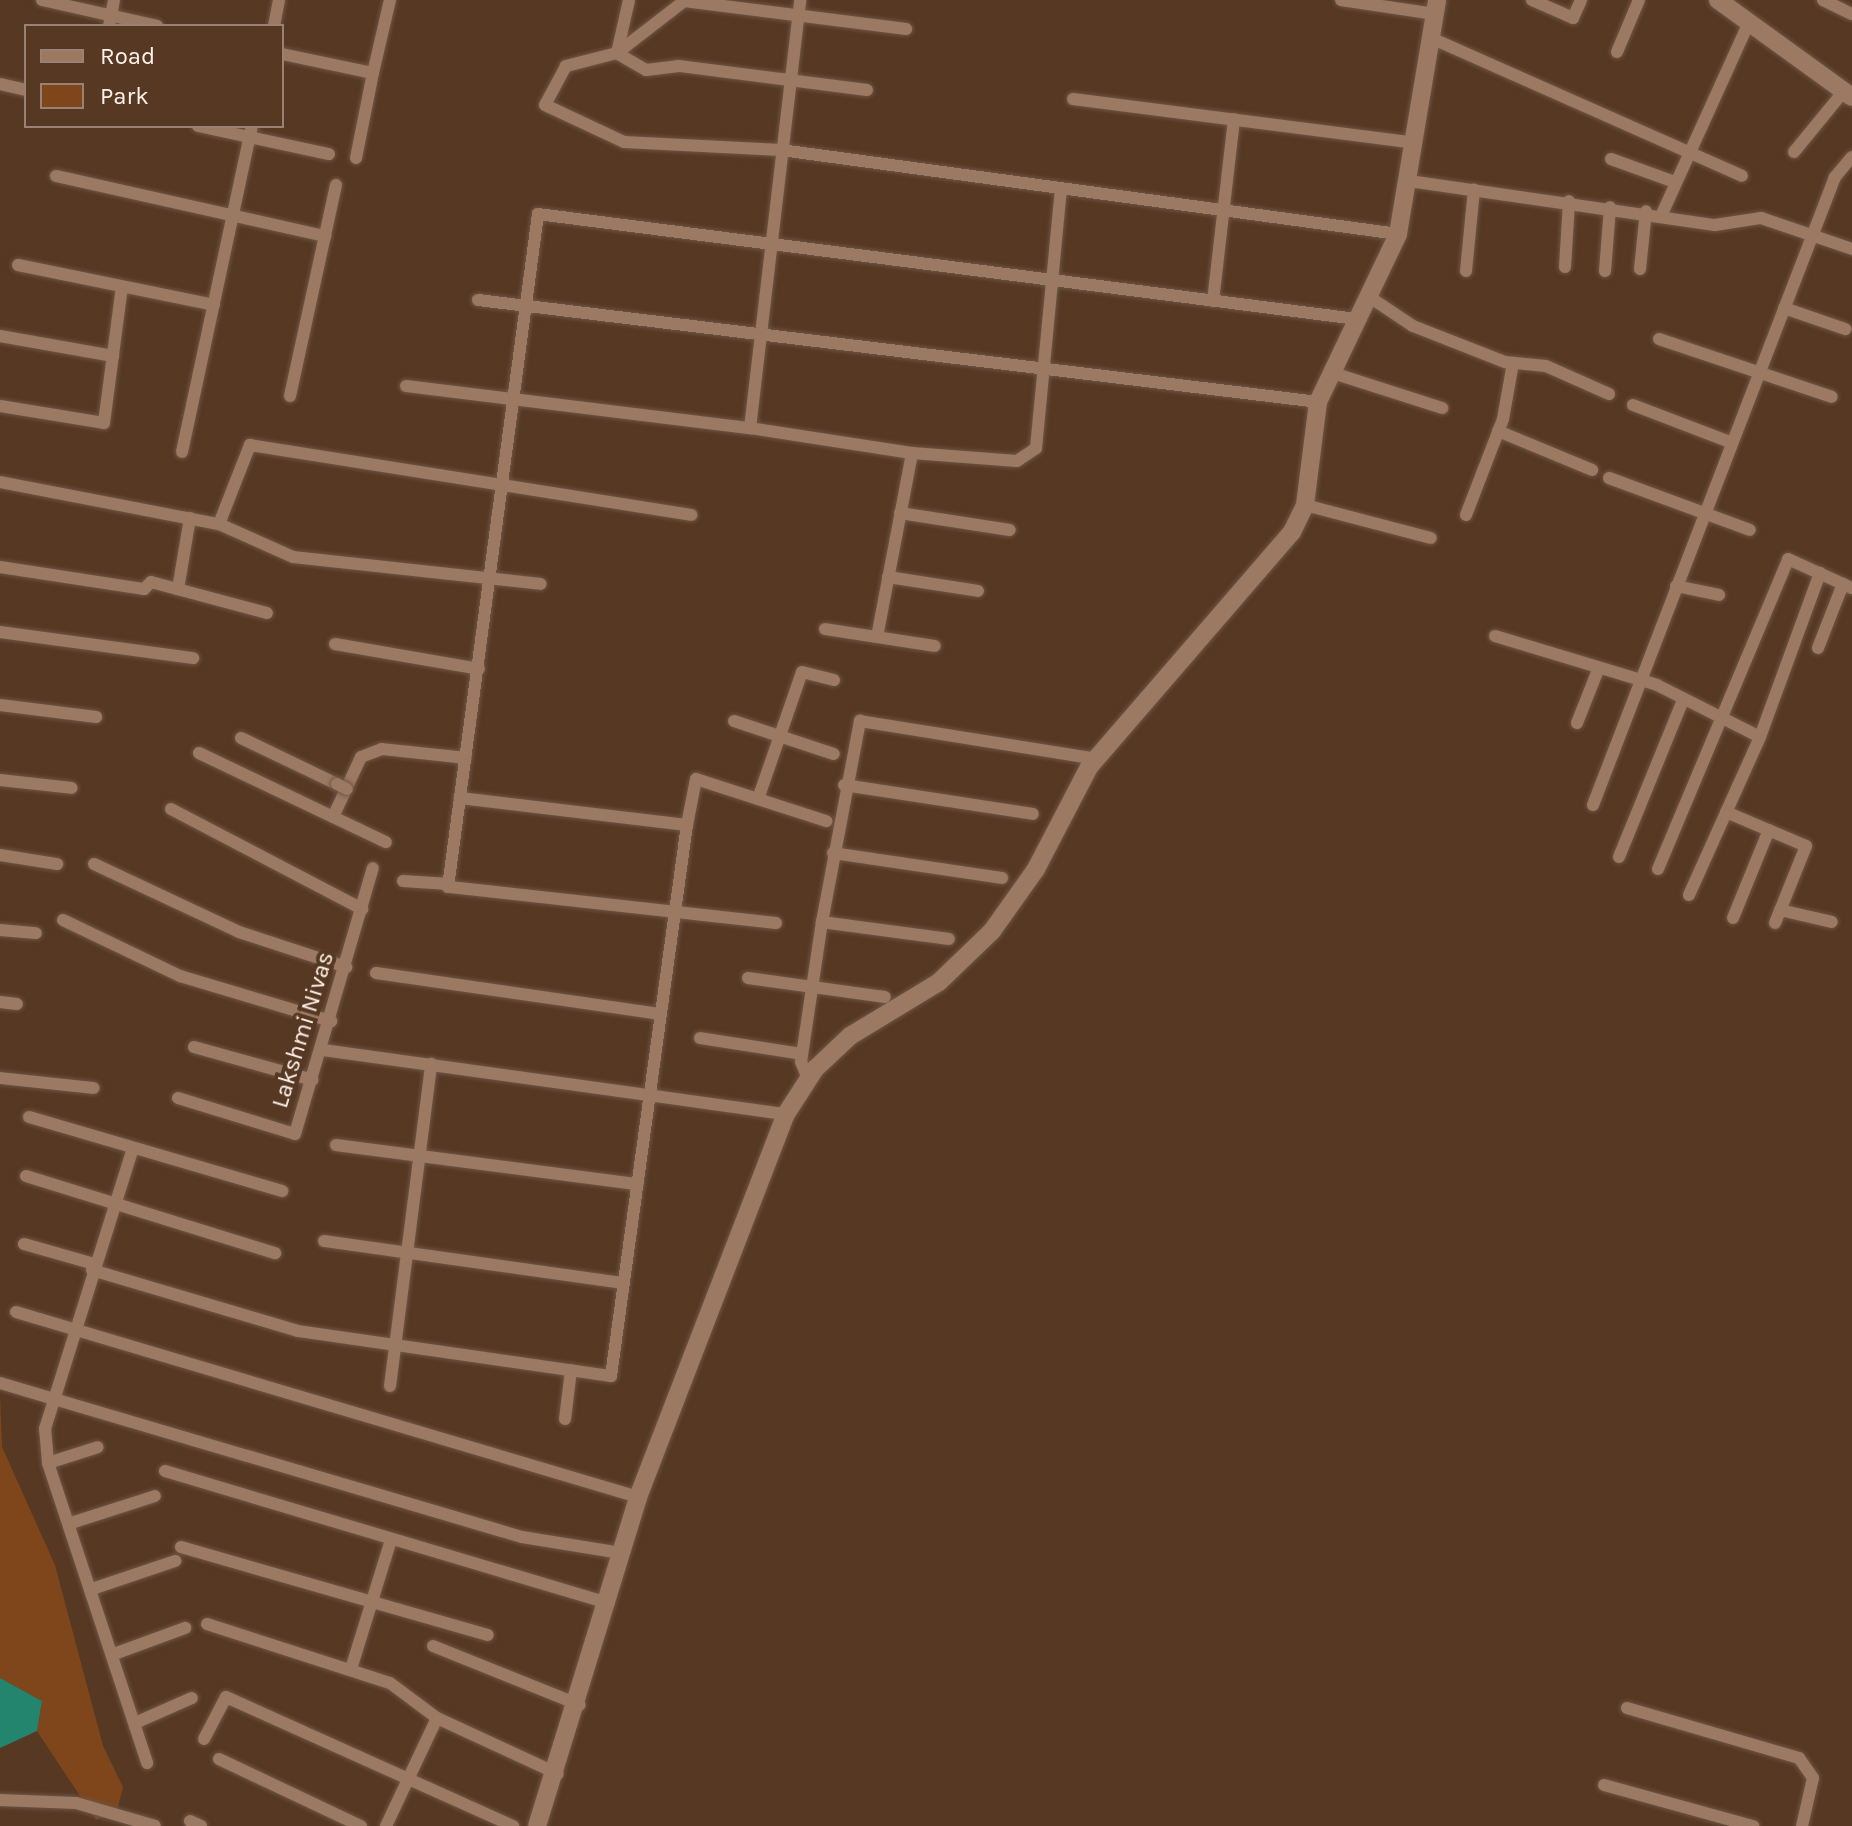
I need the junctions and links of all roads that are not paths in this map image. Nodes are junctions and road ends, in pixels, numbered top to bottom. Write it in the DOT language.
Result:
graph roads {
  1 [pos="42,0"];
  2 [pos="114,0"];
  3 [pos="279,0"];
  4 [pos="390,0"];
  5 [pos="629,0"];
  6 [pos="800,0"];
  7 [pos="1341,0"];
  8 [pos="1532,0"];
  9 [pos="1581,0"];
  10 [pos="1639,0"];
  11 [pos="1718,0"];
  12 [pos="1823,0"];
  13 [pos="1436,7"];
  14 [pos="1852,14"];
  15 [pos="799,15"];
  16 [pos="110,21"];
  17 [pos="138,24"];
  18 [pos="274,24"];
  19 [pos="1748,24"];
  20 [pos="906,29"];
  21 [pos="1431,38"];
  22 [pos="1617,52"];
  23 [pos="617,53"];
  24 [pos="284,54"];
  25 [pos="373,73"];
  26 [pos="790,82"];
  27 [pos="0,84"];
  28 [pos="24,90"];
  29 [pos="867,90"];
  30 [pos="1848,94"];
  31 [pos="1073,99"];
  32 [pos="1234,119"];
  33 [pos="216,128"];
  34 [pos="251,132"];
  35 [pos="1410,142"];
  36 [pos="781,150"];
  37 [pos="1794,152"];
  38 [pos="1688,153"];
  39 [pos="329,154"];
  40 [pos="1852,157"];
  41 [pos="356,158"];
  42 [pos="1611,159"];
  43 [pos="56,176"];
  44 [pos="1742,176"];
  45 [pos="1409,181"];
  46 [pos="1675,182"];
  47 [pos="336,185"];
  48 [pos="1061,188"];
  49 [pos="1474,189"];
  50 [pos="1569,201"];
  51 [pos="1610,207"];
  52 [pos="1220,209"];
  53 [pos="1646,211"];
  54 [pos="1662,214"];
  55 [pos="233,216"];
  56 [pos="1398,234"];
  57 [pos="1813,235"];
  58 [pos="325,236"];
  59 [pos="774,244"];
  60 [pos="1852,249"];
  61 [pos="18,265"];
  62 [pos="1565,267"];
  63 [pos="1640,269"];
  64 [pos="1466,271"];
  65 [pos="1605,271"];
  66 [pos="1054,279"];
  67 [pos="122,287"];
  68 [pos="1368,296"];
  69 [pos="478,300"];
  70 [pos="1213,301"];
  71 [pos="214,305"];
  72 [pos="527,306"];
  73 [pos="1784,308"];
  74 [pos="1356,319"];
  75 [pos="1845,329"];
  76 [pos="761,334"];
  77 [pos="0,336"];
  78 [pos="1659,339"];
  79 [pos="113,356"];
  80 [pos="1513,363"];
  81 [pos="1043,369"];
  82 [pos="1758,371"];
  83 [pos="1330,372"];
  84 [pos="406,386"];
  85 [pos="1609,394"];
  86 [pos="290,396"];
  87 [pos="515,397"];
  88 [pos="1832,397"];
  89 [pos="1318,402"];
  90 [pos="1633,405"];
  91 [pos="0,406"];
  92 [pos="1442,408"];
  93 [pos="750,428"];
  94 [pos="1498,431"];
  95 [pos="1730,442"];
  96 [pos="182,452"];
  97 [pos="912,453"];
  98 [pos="1592,470"];
  99 [pos="1609,478"];
  100 [pos="0,482"];
  101 [pos="504,487"];
  102 [pos="1305,505"];
  103 [pos="1704,511"];
  104 [pos="900,513"];
  105 [pos="691,515"];
  106 [pos="1466,515"];
  107 [pos="190,518"];
  108 [pos="219,524"];
  109 [pos="1010,530"];
  110 [pos="1750,530"];
  111 [pos="1431,538"];
  112 [pos="0,567"];
  113 [pos="1820,573"];
  114 [pos="493,577"];
  115 [pos="888,577"];
  116 [pos="541,584"];
  117 [pos="1676,586"];
  118 [pos="1848,586"];
  119 [pos="178,589"];
  120 [pos="978,591"];
  121 [pos="1719,595"];
  122 [pos="267,613"];
  123 [pos="825,629"];
  124 [pos="0,632"];
  125 [pos="1495,636"];
  126 [pos="877,637"];
  127 [pos="335,644"];
  128 [pos="935,646"];
  129 [pos="1818,648"];
  130 [pos="193,658"];
  131 [pos="479,669"];
  132 [pos="1598,670"];
  133 [pos="1639,679"];
  134 [pos="834,680"];
  135 [pos="1682,703"];
  136 [pos="0,705"];
  137 [pos="96,717"];
  138 [pos="734,721"];
  139 [pos="1721,722"];
  140 [pos="1577,723"];
  141 [pos="780,736"];
  142 [pos="1760,737"];
  143 [pos="241,738"];
  144 [pos="199,753"];
  145 [pos="834,754"];
  146 [pos="466,758"];
  147 [pos="1096,759"];
  148 [pos="0,780"];
  149 [pos="844,785"];
  150 [pos="342,787"];
  151 [pos="72,788"];
  152 [pos="460,798"];
  153 [pos="758,799"];
  154 [pos="1593,805"];
  155 [pos="171,809"];
  156 [pos="1726,812"];
  157 [pos="1033,814"];
  158 [pos="333,817"];
  159 [pos="826,821"];
  160 [pos="687,825"];
  161 [pos="1769,830"];
  162 [pos="386,842"];
  163 [pos="833,853"];
  164 [pos="0,855"];
  165 [pos="1619,857"];
  166 [pos="57,864"];
  167 [pos="94,864"];
  168 [pos="373,868"];
  169 [pos="1658,869"];
  170 [pos="1002,878"];
  171 [pos="403,881"];
  172 [pos="449,884"];
  173 [pos="1689,895"];
  174 [pos="362,909"];
  175 [pos="676,909"];
  176 [pos="1733,918"];
  177 [pos="63,920"];
  178 [pos="822,922"];
  179 [pos="1832,922"];
  180 [pos="776,923"];
  181 [pos="0,930"];
  182 [pos="36,933"];
  183 [pos="949,939"];
  184 [pos="346,967"];
  185 [pos="376,973"];
  186 [pos="748,978"];
  187 [pos="812,987"];
  188 [pos="885,997"];
  189 [pos="0,1002"];
  190 [pos="17,1004"];
  191 [pos="661,1014"];
  192 [pos="331,1021"];
  193 [pos="700,1038"];
  194 [pos="194,1047"];
  195 [pos="323,1050"];
  196 [pos="802,1054"];
  197 [pos="431,1064"];
  198 [pos="0,1078"];
  199 [pos="808,1079"];
  200 [pos="313,1080"];
  201 [pos="93,1088"];
  202 [pos="650,1092"];
  203 [pos="178,1098"];
  204 [pos="786,1114"];
  205 [pos="29,1117"];
  206 [pos="336,1145"];
  207 [pos="133,1148"];
  208 [pos="420,1153"];
  209 [pos="26,1176"];
  210 [pos="637,1184"];
  211 [pos="282,1191"];
  212 [pos="113,1207"];
  213 [pos="324,1241"];
  214 [pos="24,1244"];
  215 [pos="275,1253"];
  216 [pos="407,1253"];
  217 [pos="93,1267"];
  218 [pos="623,1283"];
  219 [pos="16,1312"];
  220 [pos="75,1328"];
  221 [pos="396,1346"];
  222 [pos="571,1370"];
  223 [pos="0,1383"];
  224 [pos="390,1386"];
  225 [pos="55,1396"];
  226 [pos="565,1419"];
  227 [pos="98,1447"];
  228 [pos="48,1463"];
  229 [pos="165,1471"];
  230 [pos="155,1496"];
  231 [pos="638,1497"];
  232 [pos="71,1523"];
  233 [pos="391,1540"];
  234 [pos="181,1547"];
  235 [pos="621,1553"];
  236 [pos="175,1561"];
  237 [pos="92,1589"];
  238 [pos="373,1602"];
  239 [pos="609,1603"];
  240 [pos="207,1624"];
  241 [pos="185,1628"];
  242 [pos="488,1635"];
  243 [pos="433,1646"];
  244 [pos="114,1654"];
  245 [pos="351,1669"];
  246 [pos="192,1698"];
  247 [pos="580,1705"];
  248 [pos="1627,1708"];
  249 [pos="437,1718"];
  250 [pos="135,1723"];
  251 [pos="204,1739"];
  252 [pos="219,1759"];
  253 [pos="147,1763"];
  254 [pos="558,1774"];
  255 [pos="411,1775"];
  256 [pos="1604,1785"];
  257 [pos="0,1800"];
  258 [pos="155,1826"];
  259 [pos="361,1826"];
  260 [pos="386,1826"];
  261 [pos="513,1826"];
  262 [pos="537,1826"];
  263 [pos="1753,1826"];
  264 [pos="1802,1826"];
  1 -- 16 [label="street"];
  2 -- 16 [label="street"];
  3 -- 18 [label="street"];
  4 -- 25 [label="street"];
  5 -- 23 [label="street"];
  6 -- 15 [label="street"];
  7 -- 13 [label="street"];
  8 -- 9 [label="street"];
  10 -- 22 [label="street"];
  11 -- 19 [label="street"];
  12 -- 14 [label="street"];
  13 -- 21 [label="street"];
  15 -- 20 [label="street"];
  15 -- 23 [label="street"];
  15 -- 26 [label="street"];
  16 -- 17 [label="street"];
  19 -- 30 [label="street"];
  19 -- 38 [label="street"];
  21 -- 35 [label="street"];
  21 -- 38 [label="street"];
  23 -- 26 [label="street"];
  23 -- 36 [label="street"];
  24 -- 25 [label="street"];
  25 -- 41 [label="street"];
  26 -- 29 [label="street"];
  26 -- 36 [label="street"];
  27 -- 28 [label="street"];
  30 -- 37 [label="street"];
  31 -- 32 [label="street"];
  32 -- 35 [label="street"];
  32 -- 52 [label="street"];
  33 -- 34 [label="street"];
  34 -- 39 [label="street"];
  34 -- 55 [label="street"];
  35 -- 45 [label="street"];
  36 -- 48 [label="street"];
  36 -- 59 [label="street"];
  38 -- 44 [label="street"];
  38 -- 46 [label="street"];
  40 -- 57 [label="street"];
  42 -- 46 [label="street"];
  43 -- 55 [label="street"];
  45 -- 49 [label="street"];
  45 -- 56 [label="street"];
  46 -- 54 [label="street"];
  47 -- 58 [label="street"];
  48 -- 52 [label="street"];
  48 -- 66 [label="street"];
  49 -- 50 [label="street"];
  49 -- 64 [label="street"];
  50 -- 51 [label="street"];
  50 -- 62 [label="street"];
  51 -- 53 [label="street"];
  51 -- 65 [label="street"];
  52 -- 56 [label="street"];
  52 -- 70 [label="street"];
  53 -- 54 [label="street"];
  53 -- 63 [label="street"];
  54 -- 57 [label="street"];
  55 -- 58 [label="street"];
  55 -- 71 [label="street"];
  56 -- 68 [label="street"];
  57 -- 60 [label="street"];
  57 -- 73 [label="street"];
  58 -- 86 [label="street"];
  59 -- 66 [label="street"];
  59 -- 72 [label="street"];
  59 -- 76 [label="street"];
  61 -- 67 [label="street"];
  66 -- 70 [label="street"];
  66 -- 81 [label="street"];
  67 -- 71 [label="street"];
  67 -- 79 [label="street"];
  68 -- 74 [label="street"];
  68 -- 80 [label="street"];
  69 -- 72 [label="street"];
  70 -- 74 [label="street"];
  71 -- 96 [label="street"];
  72 -- 76 [label="street"];
  72 -- 87 [label="street"];
  73 -- 75 [label="street"];
  73 -- 82 [label="street"];
  74 -- 83 [label="street"];
  76 -- 81 [label="street"];
  76 -- 93 [label="street"];
  77 -- 79 [label="street"];
  78 -- 82 [label="street"];
  79 -- 91 [label="street"];
  80 -- 85 [label="street"];
  80 -- 94 [label="street"];
  81 -- 89 [label="street"];
  81 -- 97 [label="street"];
  82 -- 88 [label="street"];
  82 -- 95 [label="street"];
  83 -- 89 [label="street"];
  83 -- 92 [label="street"];
  84 -- 87 [label="street"];
  87 -- 93 [label="street"];
  87 -- 101 [label="street"];
  89 -- 102 [label="street"];
  90 -- 95 [label="street"];
  93 -- 97 [label="street"];
  94 -- 98 [label="street"];
  94 -- 106 [label="street"];
  95 -- 103 [label="street"];
  97 -- 104 [label="street"];
  99 -- 103 [label="street"];
  100 -- 107 [label="street"];
  101 -- 105 [label="street"];
  101 -- 108 [label="street"];
  101 -- 114 [label="street"];
  102 -- 111 [label="street"];
  102 -- 147 [label="street"];
  103 -- 110 [label="street"];
  103 -- 117 [label="street"];
  104 -- 109 [label="street"];
  104 -- 115 [label="street"];
  107 -- 108 [label="street"];
  107 -- 119 [label="street"];
  108 -- 114 [label="street"];
  112 -- 119 [label="street"];
  113 -- 118 [label="street"];
  113 -- 139 [label="street"];
  113 -- 142 [label="street"];
  114 -- 116 [label="street"];
  114 -- 131 [label="street"];
  115 -- 120 [label="street"];
  115 -- 126 [label="street"];
  117 -- 121 [label="street"];
  117 -- 133 [label="street"];
  118 -- 129 [label="street"];
  119 -- 122 [label="street"];
  123 -- 126 [label="street"];
  124 -- 130 [label="street"];
  125 -- 132 [label="street"];
  126 -- 128 [label="street"];
  127 -- 131 [label="street"];
  131 -- 146 [label="street"];
  132 -- 133 [label="street"];
  132 -- 140 [label="street"];
  133 -- 135 [label="street"];
  133 -- 154 [label="street"];
  134 -- 141 [label="street"];
  135 -- 139 [label="street"];
  135 -- 165 [label="street"];
  136 -- 137 [label="street"];
  138 -- 141 [label="street"];
  139 -- 142 [label="street"];
  139 -- 169 [label="street"];
  141 -- 145 [label="street"];
  141 -- 153 [label="street"];
  142 -- 156 [label="street"];
  143 -- 150 [label="street"];
  144 -- 158 [label="street"];
  146 -- 152 [label="street"];
  146 -- 158 [label="street"];
  147 -- 149 [label="street"];
  147 -- 199 [label="street"];
  148 -- 151 [label="street"];
  149 -- 157 [label="street"];
  149 -- 163 [label="street"];
  152 -- 160 [label="street"];
  152 -- 172 [label="street"];
  153 -- 159 [label="street"];
  153 -- 160 [label="street"];
  155 -- 174 [label="street"];
  156 -- 161 [label="street"];
  156 -- 173 [label="street"];
  158 -- 162 [label="street"];
  160 -- 175 [label="street"];
  161 -- 176 [label="street"];
  161 -- 179 [label="street"];
  163 -- 170 [label="street"];
  163 -- 178 [label="street"];
  164 -- 166 [label="street"];
  167 -- 184 [label="street"];
  168 -- 174 [label="street, Lakshmi Nivas"];
  171 -- 172 [label="street"];
  172 -- 175 [label="street"];
  174 -- 184 [label="street, Lakshmi Nivas"];
  175 -- 180 [label="street"];
  175 -- 191 [label="street"];
  177 -- 192 [label="street"];
  178 -- 183 [label="street"];
  178 -- 187 [label="street"];
  181 -- 182 [label="street"];
  184 -- 192 [label="street, Lakshmi Nivas"];
  185 -- 191 [label="street"];
  186 -- 187 [label="street"];
  187 -- 188 [label="street"];
  187 -- 196 [label="street"];
  189 -- 190 [label="street"];
  191 -- 202 [label="street"];
  192 -- 195 [label="street, Lakshmi Nivas"];
  193 -- 196 [label="street"];
  194 -- 200 [label="street"];
  195 -- 197 [label="street"];
  195 -- 200 [label="street, Lakshmi Nivas"];
  196 -- 199 [label="street"];
  197 -- 202 [label="street"];
  197 -- 208 [label="street"];
  198 -- 201 [label="street"];
  199 -- 204 [label="street"];
  200 -- 203 [label="street, Lakshmi Nivas"];
  202 -- 204 [label="street"];
  202 -- 210 [label="street"];
  204 -- 231 [label="street"];
  205 -- 207 [label="street"];
  206 -- 208 [label="street"];
  207 -- 211 [label="street"];
  207 -- 212 [label="street"];
  208 -- 210 [label="street"];
  208 -- 216 [label="street"];
  209 -- 212 [label="street"];
  210 -- 218 [label="street"];
  212 -- 215 [label="street"];
  212 -- 217 [label="street"];
  213 -- 216 [label="street"];
  214 -- 217 [label="street"];
  216 -- 218 [label="street"];
  216 -- 221 [label="street"];
  217 -- 220 [label="street"];
  217 -- 221 [label="street"];
  218 -- 222 [label="street"];
  219 -- 220 [label="street"];
  220 -- 225 [label="street"];
  220 -- 231 [label="street"];
  221 -- 222 [label="street"];
  221 -- 224 [label="street"];
  222 -- 226 [label="street"];
  223 -- 225 [label="street"];
  225 -- 228 [label="street"];
  225 -- 235 [label="street"];
  227 -- 228 [label="street"];
  228 -- 232 [label="street"];
  229 -- 233 [label="street"];
  230 -- 232 [label="street"];
  231 -- 235 [label="street"];
  232 -- 237 [label="street"];
  233 -- 238 [label="street"];
  233 -- 239 [label="street"];
  234 -- 238 [label="street"];
  235 -- 239 [label="street"];
  236 -- 237 [label="street"];
  237 -- 244 [label="street"];
  238 -- 242 [label="street"];
  238 -- 245 [label="street"];
  239 -- 247 [label="street"];
  240 -- 245 [label="street"];
  241 -- 244 [label="street"];
  243 -- 247 [label="street"];
  244 -- 250 [label="street"];
  245 -- 249 [label="street"];
  246 -- 250 [label="street"];
  247 -- 254 [label="street"];
  248 -- 264 [label="street"];
  249 -- 254 [label="street"];
  249 -- 255 [label="street"];
  250 -- 253 [label="street"];
  251 -- 255 [label="street"];
  252 -- 259 [label="street"];
  254 -- 262 [label="street"];
  255 -- 260 [label="street"];
  255 -- 261 [label="street"];
  256 -- 263 [label="street"];
  257 -- 258 [label="street"];
}
